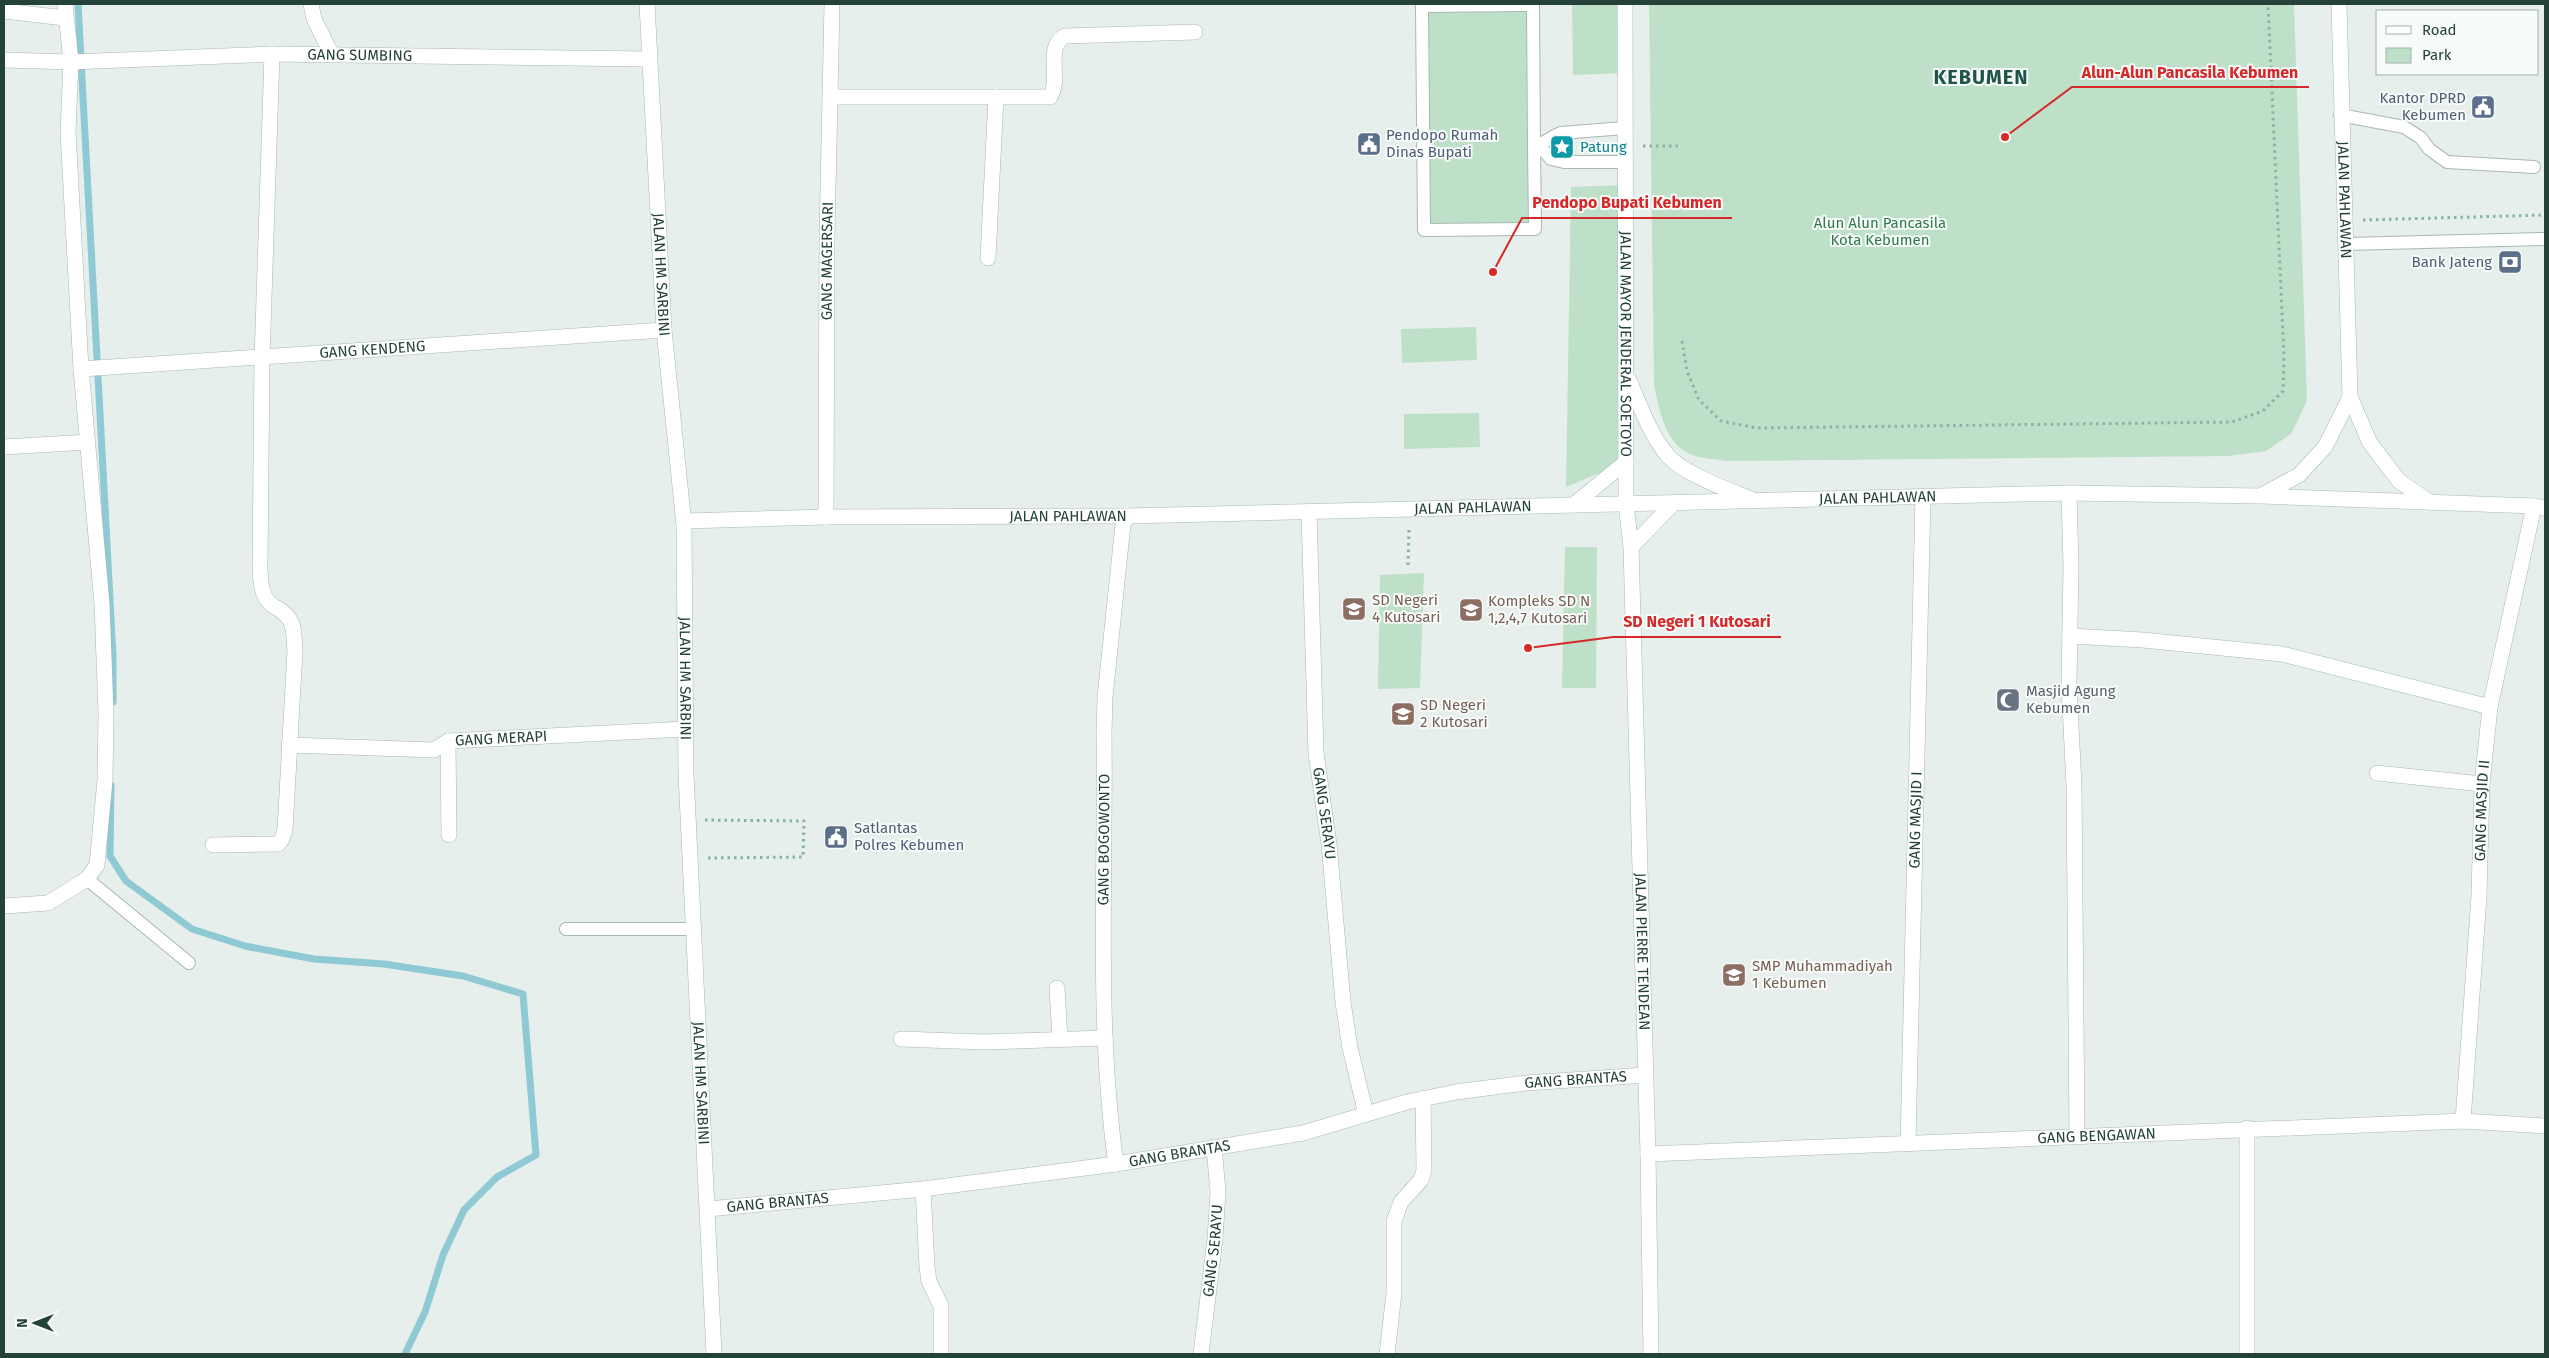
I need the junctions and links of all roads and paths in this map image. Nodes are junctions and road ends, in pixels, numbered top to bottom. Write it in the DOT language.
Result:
graph roads {
  1 [pos="311,4"];
  2 [pos="647,4"];
  3 [pos="832,4"];
  4 [pos="1625,4"];
  5 [pos="2268,4"];
  6 [pos="2339,4"];
  7 [pos="4,11"];
  8 [pos="65,11"];
  9 [pos="1195,32"];
  10 [pos="272,54"];
  11 [pos="332,56"];
  12 [pos="4,60"];
  13 [pos="649,60"];
  14 [pos="70,62"];
  15 [pos="832,97"];
  16 [pos="996,97"];
  17 [pos="2340,115"];
  18 [pos="1625,128"];
  19 [pos="1536,145"];
  20 [pos="1682,146"];
  21 [pos="1625,154"];
  22 [pos="2534,167"];
  23 [pos="2545,215"];
  24 [pos="2345,220"];
  25 [pos="2545,238"];
  26 [pos="2346,244"];
  27 [pos="988,258"];
  28 [pos="664,330"];
  29 [pos="1682,341"];
  30 [pos="262,359"];
  31 [pos="86,369"];
  32 [pos="1626,374"];
  33 [pos="2350,397"];
  34 [pos="88,442"];
  35 [pos="4,447"];
  36 [pos="1626,462"];
  37 [pos="2068,493"];
  38 [pos="2261,496"];
  39 [pos="1923,497"];
  40 [pos="1755,501"];
  41 [pos="2430,502"];
  42 [pos="1674,503"];
  43 [pos="1626,504"];
  44 [pos="1573,505"];
  45 [pos="2540,507"];
  46 [pos="1410,509"];
  47 [pos="1309,512"];
  48 [pos="1128,516"];
  49 [pos="826,517"];
  50 [pos="684,522"];
  51 [pos="1631,547"];
  52 [pos="1408,565"];
  53 [pos="2070,636"];
  54 [pos="2490,707"];
  55 [pos="686,730"];
  56 [pos="448,741"];
  57 [pos="289,745"];
  58 [pos="2377,773"];
  59 [pos="2482,784"];
  60 [pos="688,820"];
  61 [pos="450,835"];
  62 [pos="213,845"];
  63 [pos="690,858"];
  64 [pos="87,879"];
  65 [pos="4,906"];
  66 [pos="566,929"];
  67 [pos="694,929"];
  68 [pos="189,963"];
  69 [pos="1058,988"];
  70 [pos="1105,1038"];
  71 [pos="901,1039"];
  72 [pos="1060,1039"];
  73 [pos="1646,1075"];
  74 [pos="1423,1098"];
  75 [pos="1366,1114"];
  76 [pos="2462,1121"];
  77 [pos="2545,1126"];
  78 [pos="2247,1128"];
  79 [pos="2077,1136"];
  80 [pos="1908,1144"];
  81 [pos="1214,1147"];
  82 [pos="1648,1154"];
  83 [pos="1116,1164"];
  84 [pos="923,1189"];
  85 [pos="708,1209"];
  86 [pos="714,1354"];
  87 [pos="940,1354"];
  88 [pos="1201,1354"];
  89 [pos="1386,1354"];
  90 [pos="1651,1354"];
  91 [pos="2247,1354"];
  1 -- 11 [label="street"];
  2 -- 13 [label="street, JALAN HM SARBINI"];
  3 -- 15 [label="street, GANG MAGERSARI"];
  4 -- 18 [label="street, JALAN MAYOR JENDERAL SOETOYO"];
  5 -- 29 [label="path"];
  6 -- 17 [label="street, JALAN PAHLAWAN"];
  7 -- 8 [label="street"];
  8 -- 14 [label="street"];
  9 -- 16 [label="street"];
  10 -- 11 [label="street, GANG SUMBING"];
  10 -- 14 [label="street, GANG SUMBING"];
  10 -- 30 [label="street"];
  11 -- 13 [label="street, GANG SUMBING"];
  12 -- 14 [label="street, GANG SUMBING"];
  13 -- 28 [label="street, JALAN HM SARBINI"];
  14 -- 31 [label="street"];
  15 -- 16 [label="street"];
  15 -- 49 [label="street, GANG MAGERSARI"];
  16 -- 27 [label="street"];
  17 -- 22 [label="lane"];
  17 -- 24 [label="street, JALAN PAHLAWAN"];
  18 -- 19 [label="lane"];
  18 -- 21 [label="street, JALAN MAYOR JENDERAL SOETOYO"];
  19 -- 19 [label="lane"];
  19 -- 21 [label="lane"];
  20 -- 21 [label="path"];
  21 -- 32 [label="street, JALAN MAYOR JENDERAL SOETOYO"];
  23 -- 24 [label="path"];
  24 -- 26 [label="street, JALAN PAHLAWAN"];
  25 -- 26 [label="lane"];
  26 -- 33 [label="street, JALAN PAHLAWAN"];
  28 -- 30 [label="street, GANG KENDENG"];
  28 -- 50 [label="street, JALAN HM SARBINI"];
  30 -- 31 [label="street, GANG KENDENG"];
  30 -- 57 [label="street"];
  31 -- 34 [label="street"];
  32 -- 36 [label="street, JALAN MAYOR JENDERAL SOETOYO"];
  32 -- 40 [label="street"];
  33 -- 38 [label="street, JALAN PAHLAWAN"];
  33 -- 41 [label="street, JALAN PAHLAWAN"];
  34 -- 35 [label="street"];
  34 -- 64 [label="street"];
  36 -- 43 [label="street, JALAN MAYOR JENDERAL SOETOYO"];
  36 -- 44 [label="street"];
  37 -- 38 [label="street, JALAN PAHLAWAN"];
  37 -- 39 [label="street, JALAN PAHLAWAN"];
  37 -- 53 [label="street"];
  38 -- 41 [label="street, JALAN PAHLAWAN"];
  39 -- 40 [label="street, JALAN PAHLAWAN"];
  39 -- 80 [label="street, GANG MASJID I"];
  40 -- 42 [label="street, JALAN PAHLAWAN"];
  41 -- 45 [label="street"];
  42 -- 43 [label="street, JALAN PAHLAWAN"];
  42 -- 51 [label="street"];
  43 -- 44 [label="street, JALAN PAHLAWAN"];
  43 -- 51 [label="street, JALAN PIERRE TENDEAN"];
  44 -- 46 [label="street, JALAN PAHLAWAN"];
  45 -- 54 [label="street, GANG MASJID II"];
  46 -- 47 [label="street, JALAN PAHLAWAN"];
  46 -- 52 [label="path"];
  47 -- 48 [label="street, JALAN PAHLAWAN"];
  47 -- 75 [label="street, GANG SERAYU"];
  48 -- 49 [label="street, JALAN PAHLAWAN"];
  48 -- 70 [label="street, GANG BOGOWONTO"];
  49 -- 50 [label="street, JALAN PAHLAWAN"];
  50 -- 55 [label="street, JALAN HM SARBINI"];
  51 -- 73 [label="street, JALAN PIERRE TENDEAN"];
  53 -- 54 [label="street"];
  53 -- 79 [label="street"];
  54 -- 59 [label="street, GANG MASJID II"];
  55 -- 56 [label="street, GANG MERAPI"];
  55 -- 60 [label="street, JALAN HM SARBINI"];
  56 -- 57 [label="street, GANG MERAPI"];
  56 -- 61 [label="street"];
  57 -- 62 [label="street"];
  58 -- 59 [label="street"];
  59 -- 76 [label="street, GANG MASJID II"];
  60 -- 63 [label="street, JALAN HM SARBINI"];
  60 -- 63 [label="path"];
  63 -- 67 [label="street, JALAN HM SARBINI"];
  64 -- 65 [label="street"];
  64 -- 68 [label="lane"];
  66 -- 67 [label="lane"];
  67 -- 85 [label="street, JALAN HM SARBINI"];
  69 -- 72 [label="street"];
  70 -- 72 [label="street"];
  70 -- 83 [label="street, GANG BOGOWONTO"];
  71 -- 72 [label="street"];
  73 -- 74 [label="street, GANG BRANTAS"];
  73 -- 82 [label="street, JALAN PIERRE TENDEAN"];
  74 -- 75 [label="street, GANG BRANTAS"];
  74 -- 89 [label="street"];
  75 -- 81 [label="street, GANG BRANTAS"];
  76 -- 77 [label="street, GANG BENGAWAN"];
  76 -- 78 [label="street, GANG BENGAWAN"];
  78 -- 79 [label="street, GANG BENGAWAN"];
  78 -- 91 [label="street"];
  79 -- 80 [label="street, GANG BENGAWAN"];
  80 -- 82 [label="street, GANG BENGAWAN"];
  81 -- 83 [label="street, GANG BRANTAS"];
  81 -- 88 [label="street, GANG SERAYU"];
  82 -- 90 [label="street, JALAN PIERRE TENDEAN"];
  83 -- 84 [label="street, GANG BRANTAS"];
  84 -- 85 [label="street, GANG BRANTAS"];
  84 -- 87 [label="street"];
  85 -- 86 [label="street, JALAN HM SARBINI"];
}
